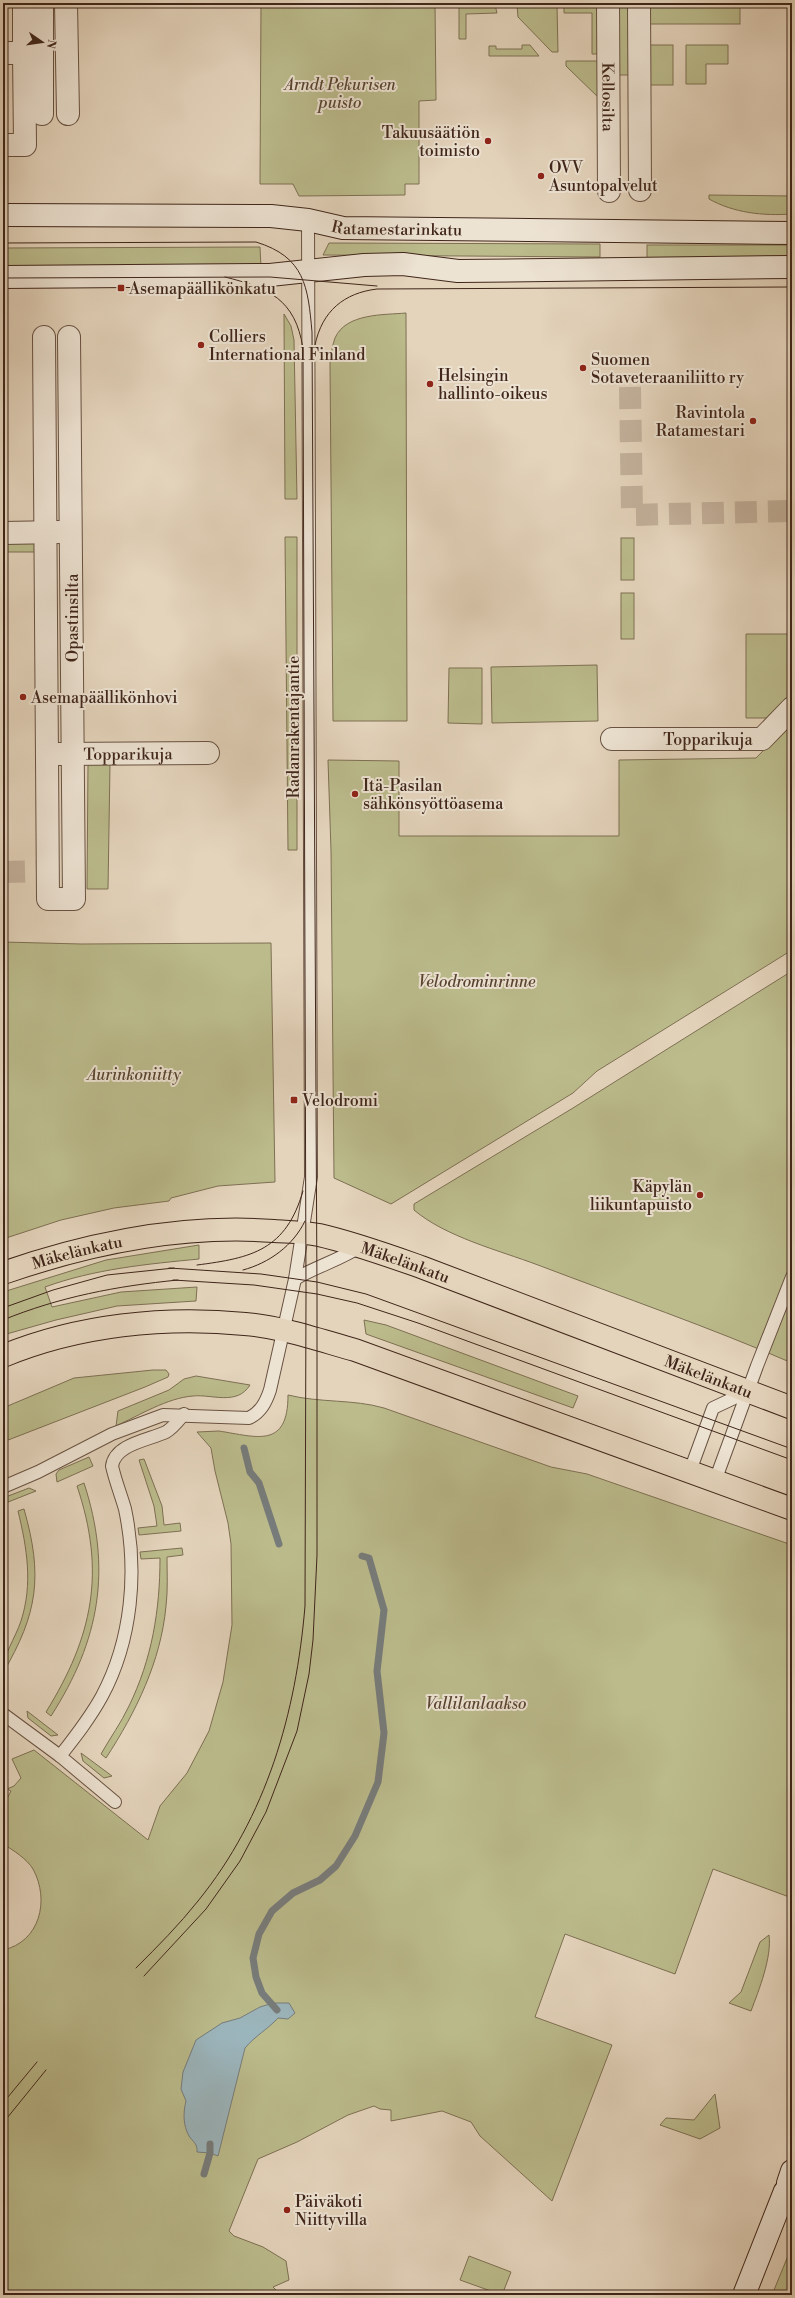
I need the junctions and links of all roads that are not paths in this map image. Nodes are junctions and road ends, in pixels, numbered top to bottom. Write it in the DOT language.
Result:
graph roads {
  1 [pos="24,3"];
  2 [pos="42,3"];
  3 [pos="66,3"];
  4 [pos="608,3"];
  5 [pos="639,3"];
  6 [pos="14,53"];
  7 [pos="3,145"];
  8 [pos="640,190"];
  9 [pos="609,191"];
  10 [pos="3,215"];
  11 [pos="308,220"];
  12 [pos="792,233"];
  13 [pos="792,267"];
  14 [pos="308,270"];
  15 [pos="3,277"];
  16 [pos="58,342"];
  17 [pos="58,375"];
  18 [pos="39,460"];
  19 [pos="71,477"];
  20 [pos="3,520"];
  21 [pos="42,528"];
  22 [pos="71,532"];
  23 [pos="3,533"];
  24 [pos="792,708"];
  25 [pos="47,728"];
  26 [pos="72,728"];
  27 [pos="612,739"];
  28 [pos="208,753"];
  29 [pos="47,761"];
  30 [pos="73,761"];
  31 [pos="304,1233"];
  32 [pos="361,1246"];
  33 [pos="3,1273"];
  34 [pos="792,1277"];
  35 [pos="295,1279"];
  36 [pos="282,1330"];
  37 [pos="3,1356"];
  38 [pos="747,1392"];
  39 [pos="792,1408"];
  40 [pos="184,1414"];
  41 [pos="690,1472"];
  42 [pos="716,1481"];
  43 [pos="3,1487"];
  44 [pos="792,1509"];
  45 [pos="3,1714"];
  46 [pos="60,1756"];
  47 [pos="115,1802"];
  48 [pos="788,2182"];
  49 [pos="744,2295"];
  1 -- 6 [label="street"];
  2 -- 3 [label="street"];
  4 -- 9 [label="street, Kellosilta"];
  5 -- 8 [label="street, Kellosilta"];
  6 -- 7 [label="street"];
  10 -- 11 [label="street, Ratamestarinkatu"];
  11 -- 12 [label="street, Ratamestarinkatu"];
  11 -- 14 [label="lane, Radanrakentajantie"];
  13 -- 14 [label="street"];
  14 -- 15 [label="street"];
  14 -- 31 [label="lane, Radanrakentajantie"];
  16 -- 17 [label="street, Opastinsilta"];
  17 -- 18 [label="street, Opastinsilta"];
  17 -- 19 [label="street, Opastinsilta"];
  18 -- 19 [label="street"];
  18 -- 21 [label="street, Opastinsilta"];
  19 -- 22 [label="street, Opastinsilta"];
  20 -- 21 [label="street"];
  21 -- 22 [label="street"];
  21 -- 23 [label="street"];
  21 -- 25 [label="street, Opastinsilta"];
  22 -- 26 [label="street, Opastinsilta"];
  24 -- 27 [label="street, Topparikuja"];
  25 -- 26 [label="street, Topparikuja"];
  25 -- 29 [label="street, Opastinsilta"];
  26 -- 30 [label="street, Opastinsilta"];
  28 -- 30 [label="street, Topparikuja"];
  29 -- 30 [label="street, Topparikuja"];
  29 -- 30 [label="street, Opastinsilta"];
  31 -- 32 [label="main road, Mäkelänkatu"];
  31 -- 33 [label="main road, Mäkelänkatu"];
  31 -- 35 [label="lane, Radanrakentajantie"];
  32 -- 35 [label="lane"];
  32 -- 38 [label="main road, Mäkelänkatu"];
  34 -- 38 [label="lane"];
  35 -- 36 [label="lane, Radanrakentajantie"];
  36 -- 37 [label="main road"];
  36 -- 40 [label="lane, Radanrakentajantie"];
  36 -- 41 [label="main road"];
  38 -- 39 [label="main road, Mäkelänkatu"];
  38 -- 41 [label="lane"];
  38 -- 42 [label="lane"];
  40 -- 43 [label="lane, Radanrakentajantie"];
  40 -- 46 [label="lane"];
  41 -- 42 [label="main road"];
  42 -- 44 [label="main road"];
  45 -- 46 [label="lane"];
  46 -- 47 [label="lane"];
  48 -- 49 [label="street"];
}
